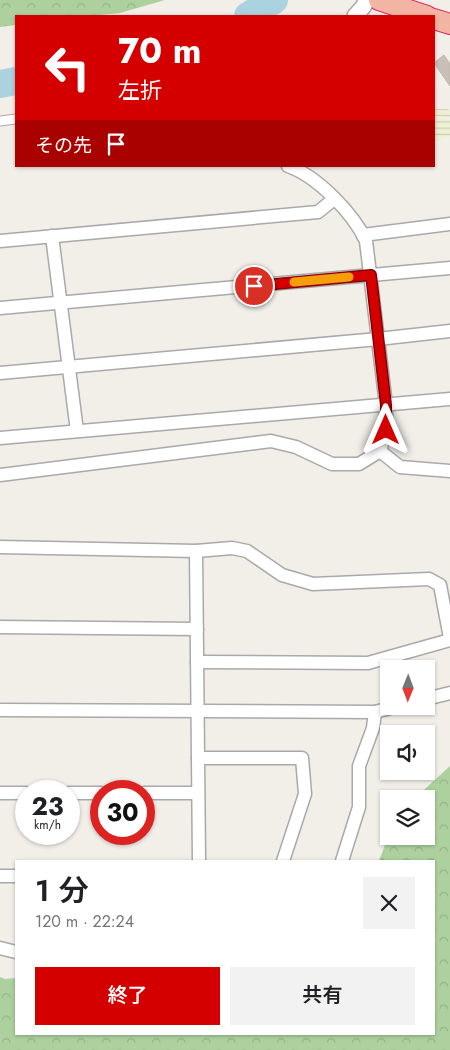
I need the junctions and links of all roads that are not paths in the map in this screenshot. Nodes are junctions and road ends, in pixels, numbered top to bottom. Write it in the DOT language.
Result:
graph roads {
  1 [pos="367,0"];
  2 [pos="379,0"];
  3 [pos="356,15"];
  4 [pos="424,15"];
  5 [pos="435,18"];
  6 [pos="450,24"];
  7 [pos="15,119"];
  8 [pos="0,121"];
  9 [pos="290,167"];
  10 [pos="334,199"];
  11 [pos="450,224"];
  12 [pos="363,235"];
  13 [pos="52,236"];
  14 [pos="0,241"];
  15 [pos="450,268"];
  16 [pos="371,275"];
  17 [pos="60,303"];
  18 [pos="0,308"];
  19 [pos="450,331"];
  20 [pos="378,339"];
  21 [pos="69,367"];
  22 [pos="0,373"];
  23 [pos="450,399"];
  24 [pos="386,405"];
  25 [pos="77,432"];
  26 [pos="0,438"];
  27 [pos="380,451"];
  28 [pos="450,471"];
  29 [pos="0,475"];
  30 [pos="0,547"];
  31 [pos="196,551"];
  32 [pos="0,627"];
  33 [pos="197,629"];
  34 [pos="450,639"];
  35 [pos="197,662"];
  36 [pos="450,693"];
  37 [pos="435,697"];
  38 [pos="0,710"];
  39 [pos="197,711"];
  40 [pos="380,711"];
  41 [pos="375,712"];
  42 [pos="198,758"];
  43 [pos="0,793"];
  44 [pos="15,793"];
  45 [pos="155,793"];
  46 [pos="198,793"];
  47 [pos="199,860"];
  48 [pos="283,860"];
  49 [pos="342,860"];
  50 [pos="0,876"];
  51 [pos="15,876"];
  52 [pos="0,948"];
  53 [pos="15,952"];
  1 -- 3 [label="street"];
  2 -- 4 [label="highway"];
  5 -- 6 [label="highway"];
  7 -- 8 [label="street"];
  9 -- 10 [label="street"];
  10 -- 12 [label="street"];
  10 -- 13 [label="street"];
  11 -- 12 [label="street"];
  12 -- 16 [label="street"];
  13 -- 14 [label="street"];
  13 -- 17 [label="street"];
  15 -- 16 [label="street"];
  16 -- 17 [label="street"];
  16 -- 20 [label="street"];
  17 -- 18 [label="street"];
  17 -- 21 [label="street"];
  19 -- 20 [label="street"];
  20 -- 21 [label="street"];
  20 -- 24 [label="street"];
  21 -- 22 [label="street"];
  21 -- 25 [label="street"];
  23 -- 24 [label="street"];
  24 -- 25 [label="street"];
  24 -- 27 [label="street"];
  25 -- 26 [label="street"];
  27 -- 28 [label="street"];
  27 -- 29 [label="street"];
  30 -- 31 [label="street"];
  31 -- 33 [label="street"];
  31 -- 34 [label="street"];
  32 -- 33 [label="street"];
  33 -- 35 [label="street"];
  34 -- 35 [label="street"];
  35 -- 39 [label="street"];
  36 -- 37 [label="street"];
  38 -- 39 [label="street"];
  39 -- 41 [label="street"];
  39 -- 42 [label="street"];
  40 -- 41 [label="street"];
  41 -- 49 [label="street"];
  42 -- 46 [label="street"];
  42 -- 48 [label="street"];
  43 -- 44 [label="street"];
  45 -- 46 [label="street"];
  46 -- 47 [label="street"];
  50 -- 51 [label="street"];
  52 -- 53 [label="street"];
}
